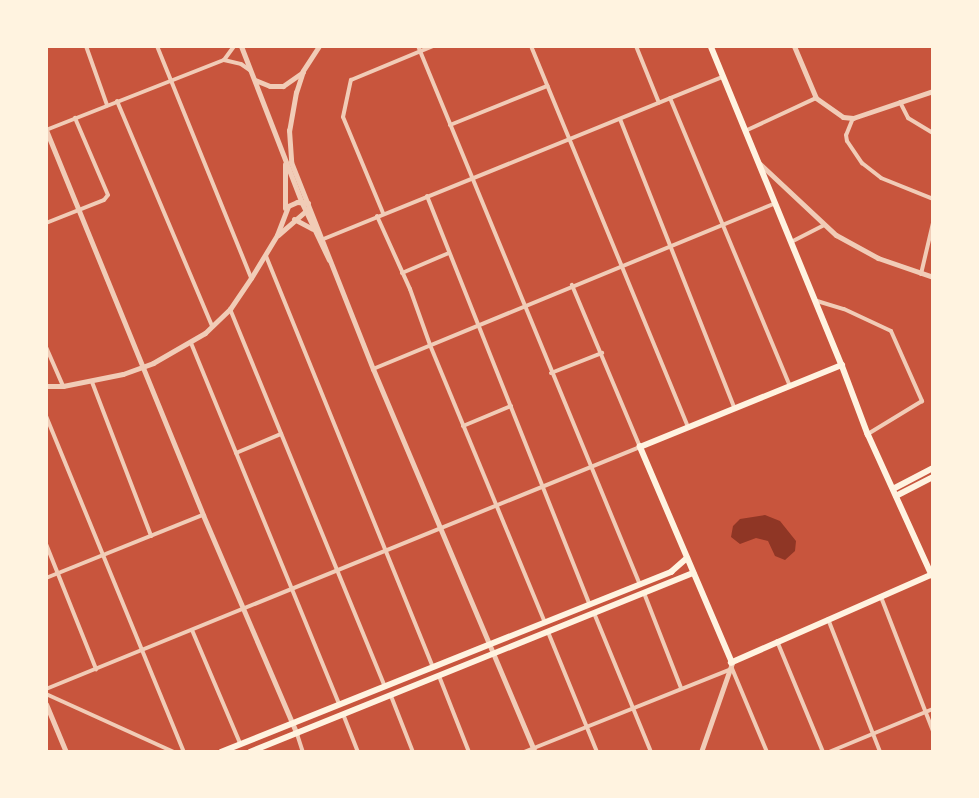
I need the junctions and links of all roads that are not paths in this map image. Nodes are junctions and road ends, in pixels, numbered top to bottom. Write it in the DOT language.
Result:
graph roads {
  1 [pos="86,46"];
  2 [pos="157,46"];
  3 [pos="234,46"];
  4 [pos="241,46"];
  5 [pos="320,46"];
  6 [pos="418,46"];
  7 [pos="433,46"];
  8 [pos="531,46"];
  9 [pos="636,46"];
  10 [pos="711,46"];
  11 [pos="794,46"];
  12 [pos="420,52"];
  13 [pos="224,60"];
  14 [pos="303,71"];
  15 [pos="252,72"];
  16 [pos="723,77"];
  17 [pos="255,80"];
  18 [pos="171,82"];
  19 [pos="548,86"];
  20 [pos="933,92"];
  21 [pos="670,98"];
  22 [pos="816,98"];
  23 [pos="117,101"];
  24 [pos="900,102"];
  25 [pos="659,103"];
  26 [pos="108,105"];
  27 [pos="76,118"];
  28 [pos="853,118"];
  29 [pos="620,119"];
  30 [pos="450,125"];
  31 [pos="46,130"];
  32 [pos="744,132"];
  33 [pos="933,133"];
  34 [pos="570,139"];
  35 [pos="287,158"];
  36 [pos="756,160"];
  37 [pos="472,179"];
  38 [pos="427,196"];
  39 [pos="933,199"];
  40 [pos="775,203"];
  41 [pos="306,205"];
  42 [pos="79,210"];
  43 [pos="284,211"];
  44 [pos="383,213"];
  45 [pos="377,216"];
  46 [pos="294,219"];
  47 [pos="46,223"];
  48 [pos="933,223"];
  49 [pos="722,225"];
  50 [pos="824,226"];
  51 [pos="314,230"];
  52 [pos="277,235"];
  53 [pos="321,240"];
  54 [pos="793,241"];
  55 [pos="672,246"];
  56 [pos="449,253"];
  57 [pos="266,256"];
  58 [pos="623,265"];
  59 [pos="402,273"];
  60 [pos="921,274"];
  61 [pos="251,278"];
  62 [pos="932,278"];
  63 [pos="572,285"];
  64 [pos="817,301"];
  65 [pos="523,306"];
  66 [pos="230,309"];
  67 [pos="479,325"];
  68 [pos="212,326"];
  69 [pos="190,343"];
  70 [pos="430,345"];
  71 [pos="46,347"];
  72 [pos="602,353"];
  73 [pos="842,365"];
  74 [pos="143,366"];
  75 [pos="373,369"];
  76 [pos="551,373"];
  77 [pos="92,382"];
  78 [pos="46,386"];
  79 [pos="63,386"];
  80 [pos="790,386"];
  81 [pos="511,406"];
  82 [pos="734,407"];
  83 [pos="46,416"];
  84 [pos="463,426"];
  85 [pos="688,426"];
  86 [pos="281,434"];
  87 [pos="868,434"];
  88 [pos="640,447"];
  89 [pos="236,453"];
  90 [pos="592,467"];
  91 [pos="933,468"];
  92 [pos="933,477"];
  93 [pos="544,487"];
  94 [pos="893,489"];
  95 [pos="896,496"];
  96 [pos="495,506"];
  97 [pos="203,515"];
  98 [pos="440,529"];
  99 [pos="151,536"];
  100 [pos="46,544"];
  101 [pos="386,551"];
  102 [pos="103,555"];
  103 [pos="687,558"];
  104 [pos="338,570"];
  105 [pos="58,573"];
  106 [pos="693,573"];
  107 [pos="932,576"];
  108 [pos="46,578"];
  109 [pos="640,584"];
  110 [pos="291,589"];
  111 [pos="644,593"];
  112 [pos="880,595"];
  113 [pos="590,605"];
  114 [pos="243,609"];
  115 [pos="594,612"];
  116 [pos="828,619"];
  117 [pos="545,622"];
  118 [pos="192,630"];
  119 [pos="548,632"];
  120 [pos="777,641"];
  121 [pos="488,644"];
  122 [pos="142,650"];
  123 [pos="494,654"];
  124 [pos="730,666"];
  125 [pos="433,667"];
  126 [pos="96,669"];
  127 [pos="439,676"];
  128 [pos="385,686"];
  129 [pos="681,688"];
  130 [pos="46,689"];
  131 [pos="46,694"];
  132 [pos="391,696"];
  133 [pos="46,704"];
  134 [pos="339,704"];
  135 [pos="632,708"];
  136 [pos="933,709"];
  137 [pos="925,712"];
  138 [pos="343,714"];
  139 [pos="293,723"];
  140 [pos="586,727"];
  141 [pos="933,732"];
  142 [pos="297,734"];
  143 [pos="872,734"];
  144 [pos="240,743"];
  145 [pos="534,750"];
  146 [pos="66,752"];
  147 [pos="174,752"];
  148 [pos="184,752"];
  149 [pos="221,752"];
  150 [pos="250,752"];
  151 [pos="303,752"];
  152 [pos="358,752"];
  153 [pos="413,752"];
  154 [pos="469,752"];
  155 [pos="524,752"];
  156 [pos="597,752"];
  157 [pos="651,752"];
  158 [pos="701,752"];
  159 [pos="767,752"];
  160 [pos="823,752"];
  161 [pos="829,752"];
  162 [pos="880,752"];
  1 -- 26 [label="street"];
  2 -- 18 [label="street"];
  3 -- 13 [label="street"];
  4 -- 15 [label="street"];
  5 -- 14 [label="street"];
  6 -- 12 [label="street"];
  7 -- 12 [label="street"];
  8 -- 19 [label="street"];
  9 -- 25 [label="street"];
  10 -- 16 [label="main road"];
  11 -- 22 [label="street"];
  12 -- 30 [label="street"];
  12 -- 44 [label="street"];
  13 -- 15 [label="street"];
  13 -- 18 [label="street"];
  14 -- 17 [label="street"];
  14 -- 35 [label="street"];
  15 -- 17 [label="street"];
  16 -- 21 [label="street"];
  16 -- 32 [label="main road"];
  17 -- 35 [label="street"];
  18 -- 23 [label="street"];
  18 -- 61 [label="street"];
  19 -- 30 [label="street"];
  19 -- 34 [label="street"];
  20 -- 24 [label="street"];
  21 -- 25 [label="street"];
  21 -- 49 [label="street"];
  22 -- 28 [label="street"];
  22 -- 32 [label="street"];
  23 -- 26 [label="street"];
  23 -- 68 [label="street"];
  24 -- 28 [label="street"];
  24 -- 33 [label="street"];
  25 -- 29 [label="street"];
  26 -- 27 [label="street"];
  27 -- 31 [label="street"];
  27 -- 42 [label="street"];
  28 -- 39 [label="street"];
  29 -- 34 [label="street"];
  29 -- 55 [label="street"];
  30 -- 37 [label="street"];
  31 -- 42 [label="street"];
  32 -- 36 [label="main road"];
  34 -- 37 [label="street"];
  34 -- 58 [label="street"];
  35 -- 41 [label="street"];
  35 -- 43 [label="street"];
  36 -- 40 [label="main road"];
  36 -- 50 [label="street"];
  37 -- 38 [label="street"];
  37 -- 65 [label="street"];
  38 -- 44 [label="street"];
  38 -- 56 [label="street"];
  40 -- 49 [label="street"];
  40 -- 54 [label="main road"];
  41 -- 43 [label="street"];
  41 -- 46 [label="street"];
  41 -- 51 [label="street"];
  41 -- 53 [label="street"];
  42 -- 47 [label="street"];
  42 -- 74 [label="street"];
  43 -- 52 [label="street"];
  44 -- 45 [label="street"];
  45 -- 53 [label="street"];
  45 -- 59 [label="street"];
  46 -- 51 [label="street"];
  46 -- 52 [label="street"];
  48 -- 60 [label="street"];
  49 -- 55 [label="street"];
  49 -- 80 [label="street"];
  50 -- 54 [label="street"];
  50 -- 60 [label="street"];
  51 -- 53 [label="street"];
  52 -- 57 [label="street"];
  53 -- 75 [label="street"];
  54 -- 64 [label="main road"];
  55 -- 58 [label="street"];
  55 -- 82 [label="street"];
  56 -- 59 [label="street"];
  56 -- 67 [label="street"];
  57 -- 61 [label="street"];
  57 -- 101 [label="street"];
  58 -- 63 [label="street"];
  58 -- 85 [label="street"];
  59 -- 70 [label="street"];
  60 -- 62 [label="street"];
  61 -- 66 [label="street"];
  63 -- 65 [label="street"];
  63 -- 72 [label="street"];
  64 -- 73 [label="main road"];
  64 -- 87 [label="street"];
  65 -- 67 [label="street"];
  65 -- 76 [label="street"];
  66 -- 68 [label="street"];
  66 -- 86 [label="street"];
  67 -- 70 [label="street"];
  67 -- 81 [label="street"];
  68 -- 69 [label="street"];
  69 -- 74 [label="street"];
  69 -- 89 [label="street"];
  70 -- 75 [label="street"];
  70 -- 84 [label="street"];
  71 -- 79 [label="street"];
  72 -- 76 [label="street"];
  72 -- 88 [label="street"];
  73 -- 80 [label="main road"];
  73 -- 87 [label="main road"];
  74 -- 77 [label="street"];
  74 -- 97 [label="street"];
  75 -- 98 [label="street"];
  76 -- 90 [label="street"];
  77 -- 79 [label="street"];
  77 -- 99 [label="street"];
  78 -- 79 [label="street"];
  80 -- 82 [label="main road"];
  81 -- 84 [label="street"];
  81 -- 93 [label="street"];
  82 -- 85 [label="main road"];
  83 -- 102 [label="street"];
  84 -- 96 [label="street"];
  85 -- 88 [label="main road"];
  86 -- 89 [label="street"];
  86 -- 104 [label="street"];
  87 -- 94 [label="main road"];
  88 -- 90 [label="street"];
  88 -- 103 [label="main road"];
  89 -- 110 [label="street"];
  90 -- 93 [label="street"];
  90 -- 109 [label="street"];
  91 -- 94 [label="main road"];
  92 -- 95 [label="main road"];
  93 -- 96 [label="street"];
  93 -- 113 [label="street"];
  94 -- 95 [label="main road"];
  95 -- 107 [label="main road"];
  96 -- 98 [label="street"];
  96 -- 117 [label="street"];
  97 -- 99 [label="street"];
  97 -- 114 [label="street"];
  98 -- 101 [label="street"];
  98 -- 121 [label="street"];
  99 -- 102 [label="street"];
  100 -- 105 [label="street"];
  101 -- 104 [label="street"];
  101 -- 125 [label="street"];
  102 -- 105 [label="street"];
  102 -- 122 [label="street"];
  103 -- 106 [label="main road"];
  103 -- 109 [label="main road"];
  104 -- 110 [label="street"];
  104 -- 128 [label="street"];
  105 -- 108 [label="street"];
  105 -- 126 [label="street"];
  106 -- 111 [label="main road"];
  106 -- 124 [label="main road"];
  107 -- 112 [label="main road"];
  109 -- 113 [label="main road"];
  110 -- 114 [label="street"];
  110 -- 134 [label="street"];
  111 -- 115 [label="main road"];
  111 -- 129 [label="street"];
  112 -- 116 [label="main road"];
  112 -- 137 [label="street"];
  113 -- 117 [label="main road"];
  114 -- 118 [label="street"];
  114 -- 139 [label="street"];
  115 -- 119 [label="main road"];
  115 -- 135 [label="street"];
  116 -- 120 [label="main road"];
  116 -- 143 [label="street"];
  117 -- 121 [label="main road"];
  118 -- 122 [label="street"];
  118 -- 144 [label="street"];
  119 -- 123 [label="main road"];
  119 -- 140 [label="street"];
  120 -- 124 [label="main road"];
  120 -- 160 [label="street"];
  121 -- 123 [label="street"];
  121 -- 125 [label="main road"];
  122 -- 126 [label="street"];
  122 -- 148 [label="street"];
  123 -- 127 [label="main road"];
  123 -- 145 [label="street"];
  124 -- 129 [label="street"];
  124 -- 158 [label="street"];
  124 -- 159 [label="street"];
  125 -- 128 [label="main road"];
  126 -- 130 [label="street"];
  127 -- 132 [label="main road"];
  127 -- 154 [label="street"];
  128 -- 134 [label="main road"];
  129 -- 135 [label="street"];
  131 -- 147 [label="street"];
  132 -- 138 [label="main road"];
  132 -- 153 [label="street"];
  133 -- 146 [label="street"];
  134 -- 139 [label="main road"];
  135 -- 140 [label="street"];
  135 -- 157 [label="street"];
  136 -- 137 [label="street"];
  137 -- 141 [label="street"];
  137 -- 143 [label="street"];
  138 -- 142 [label="main road"];
  138 -- 152 [label="street"];
  139 -- 142 [label="street"];
  139 -- 144 [label="main road"];
  140 -- 145 [label="street"];
  140 -- 156 [label="street"];
  142 -- 150 [label="main road"];
  142 -- 151 [label="street"];
  143 -- 161 [label="street"];
  143 -- 162 [label="street"];
  144 -- 149 [label="main road"];
  145 -- 155 [label="street"];
}
